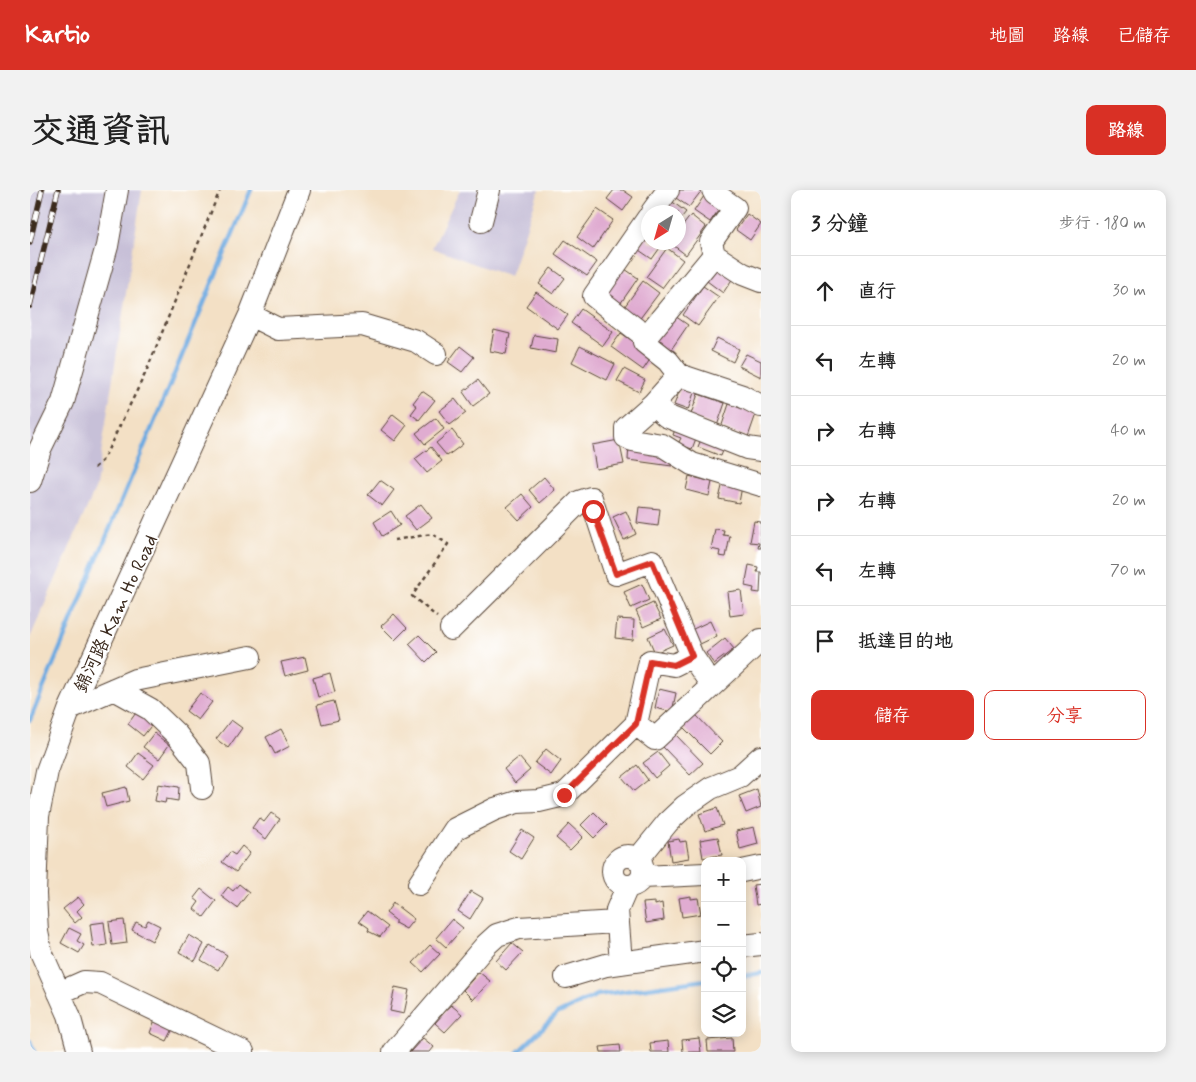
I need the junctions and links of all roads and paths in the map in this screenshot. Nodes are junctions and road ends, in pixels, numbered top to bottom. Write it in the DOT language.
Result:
graph roads {
  1 [pos="117,190"];
  2 [pos="220,190"];
  3 [pos="299,190"];
  4 [pos="489,190"];
  5 [pos="668,190"];
  6 [pos="713,190"];
  7 [pos="657,205"];
  8 [pos="481,221"];
  9 [pos="641,228"];
  10 [pos="714,255"];
  11 [pos="761,281"];
  12 [pos="250,315"];
  13 [pos="646,337"];
  14 [pos="436,354"];
  15 [pos="679,375"];
  16 [pos="653,404"];
  17 [pos="761,406"];
  18 [pos="761,450"];
  19 [pos="94,468"];
  20 [pos="30,481"];
  21 [pos="761,486"];
  22 [pos="394,540"];
  23 [pos="452,629"];
  24 [pos="761,640"];
  25 [pos="692,656"];
  26 [pos="250,657"];
  27 [pos="711,684"];
  28 [pos="114,689"];
  29 [pos="70,708"];
  30 [pos="636,724"];
  31 [pos="761,757"];
  32 [pos="202,788"];
  33 [pos="761,867"];
  34 [pos="746,870"];
  35 [pos="636,874"];
  36 [pos="701,874"];
  37 [pos="419,884"];
  38 [pos="616,922"];
  39 [pos="761,944"];
  40 [pos="746,946"];
  41 [pos="701,953"];
  42 [pos="621,963"];
  43 [pos="566,977"];
  44 [pos="59,993"];
  45 [pos="79,1052"];
  46 [pos="243,1052"];
  47 [pos="394,1052"];
  1 -- 20 [label="street"];
  2 -- 19 [label="path"];
  3 -- 12 [label="street, 錦河路 Kam Ho Road"];
  4 -- 8 [label="street"];
  5 -- 7 [label="street"];
  6 -- 10 [label="street"];
  9 -- 13 [label="street"];
  10 -- 11 [label="street"];
  10 -- 13 [label="street"];
  12 -- 14 [label="street"];
  12 -- 29 [label="street, 錦河路 Kam Ho Road"];
  13 -- 15 [label="street"];
  15 -- 16 [label="street"];
  15 -- 17 [label="street"];
  16 -- 18 [label="street"];
  16 -- 21 [label="street"];
  22 -- 23 [label="path"];
  23 -- 25 [label="street"];
  24 -- 27 [label="street"];
  25 -- 27 [label="street"];
  25 -- 30 [label="street"];
  26 -- 28 [label="street"];
  27 -- 30 [label="street"];
  28 -- 29 [label="street"];
  28 -- 32 [label="street"];
  29 -- 44 [label="street, 錦河路 Kam Ho Road"];
  30 -- 37 [label="street"];
  31 -- 35 [label="street"];
  33 -- 34 [label="street"];
  35 -- 36 [label="street"];
  35 -- 38 [label="street"];
  38 -- 42 [label="street"];
  38 -- 47 [label="street"];
  39 -- 40 [label="street"];
  41 -- 42 [label="street"];
  42 -- 43 [label="street"];
  44 -- 45 [label="street, 錦河路 Kam Ho Road"];
  44 -- 46 [label="street"];
}
